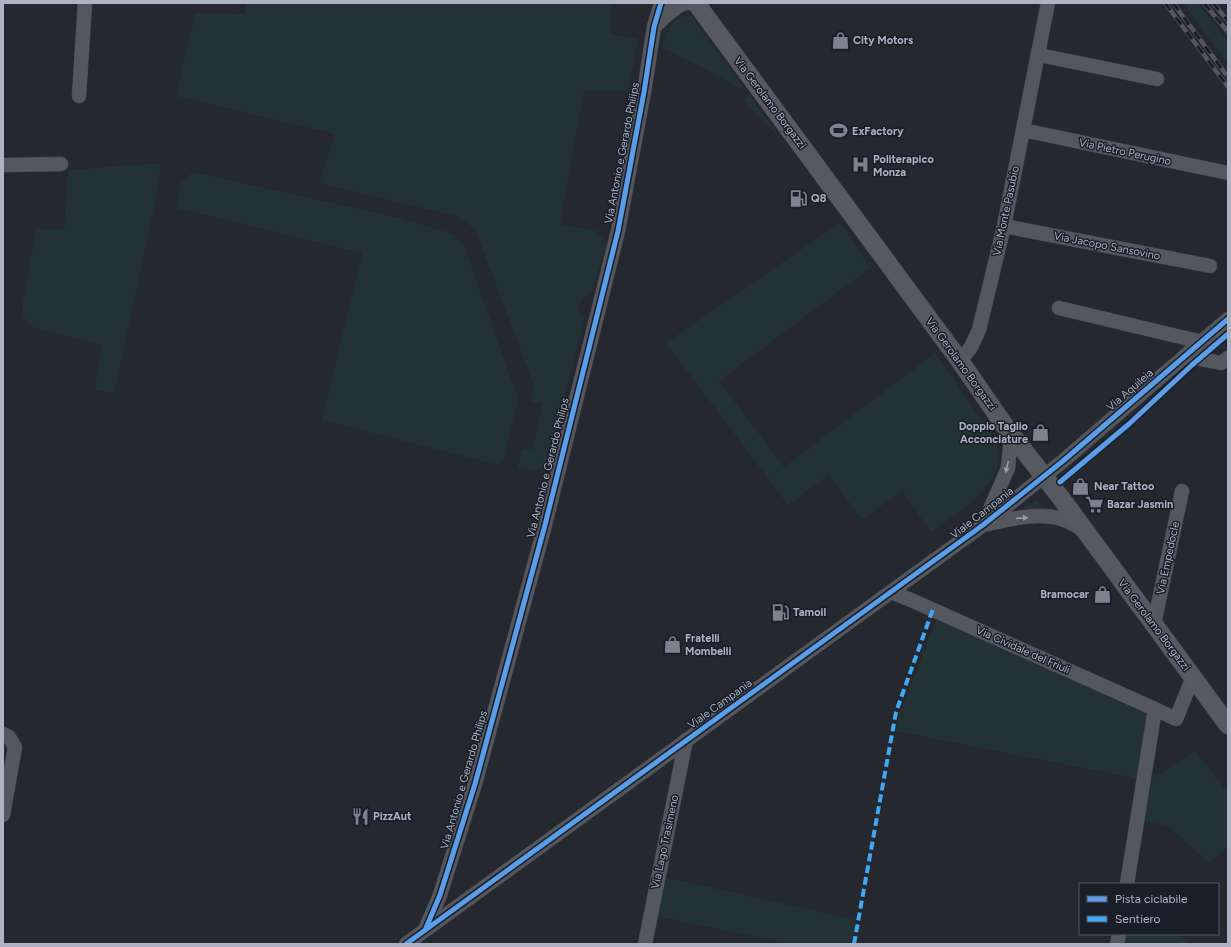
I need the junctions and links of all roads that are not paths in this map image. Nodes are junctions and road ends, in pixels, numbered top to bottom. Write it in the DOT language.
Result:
graph roads {
  1 [pos="85,3"];
  2 [pos="661,3"];
  3 [pos="696,3"];
  4 [pos="1048,3"];
  5 [pos="654,27"];
  6 [pos="1039,55"];
  7 [pos="1157,80"];
  8 [pos="79,96"];
  9 [pos="1023,130"];
  10 [pos="61,164"];
  11 [pos="3,165"];
  12 [pos="1228,173"];
  13 [pos="1004,226"];
  14 [pos="1210,266"];
  15 [pos="1059,308"];
  16 [pos="1228,319"];
  17 [pos="1202,342"];
  18 [pos="1185,356"];
  19 [pos="1228,358"];
  20 [pos="960,361"];
  21 [pos="1007,429"];
  22 [pos="1044,476"];
  23 [pos="1182,491"];
  24 [pos="983,525"];
  25 [pos="1085,530"];
  26 [pos="891,592"];
  27 [pos="1154,624"];
  28 [pos="1193,677"];
  29 [pos="1155,709"];
  30 [pos="1228,725"];
  31 [pos="3,734"];
  32 [pos="686,740"];
  33 [pos="3,815"];
  34 [pos="1127,883"];
  35 [pos="425,930"];
  36 [pos="406,944"];
  37 [pos="644,944"];
  1 -- 8 [label="street"];
  2 -- 5 [label="street, Via Antonio e Gerardo Philips"];
  3 -- 5 [label="street"];
  3 -- 20 [label="main road, Via Gerolamo Borgazzi"];
  4 -- 6 [label="street, Via Monte Pasubio"];
  5 -- 35 [label="street, Via Antonio e Gerardo Philips"];
  6 -- 7 [label="street"];
  6 -- 9 [label="street, Via Monte Pasubio"];
  9 -- 12 [label="street, Via Pietro Perugino"];
  9 -- 13 [label="street, Via Monte Pasubio"];
  10 -- 11 [label="street"];
  13 -- 14 [label="street, Via Jacopo Sansovino"];
  13 -- 20 [label="street, Via Monte Pasubio"];
  15 -- 17 [label="street"];
  16 -- 17 [label="street, Via Aquileia"];
  17 -- 18 [label="street, Via Aquileia"];
  18 -- 19 [label="street"];
  18 -- 22 [label="street, Via Aquileia"];
  20 -- 21 [label="main road, Via Gerolamo Borgazzi"];
  21 -- 22 [label="main road, Via Gerolamo Borgazzi"];
  21 -- 24 [label="street, Viale Campania, one-way"];
  22 -- 24 [label="street, Viale Campania"];
  22 -- 25 [label="main road, Via Gerolamo Borgazzi"];
  23 -- 27 [label="street, Via Empedocle"];
  24 -- 25 [label="street, Viale Campania, one-way"];
  24 -- 26 [label="street, Viale Campania"];
  25 -- 27 [label="main road, Via Gerolamo Borgazzi"];
  26 -- 29 [label="street, Via Cividale del Friuli"];
  26 -- 32 [label="street, Viale Campania"];
  27 -- 28 [label="main road, Via Gerolamo Borgazzi"];
  28 -- 29 [label="street, Via Cividale del Friuli"];
  28 -- 30 [label="main road, Via Gerolamo Borgazzi"];
  29 -- 34 [label="street"];
  31 -- 33 [label="street"];
  32 -- 35 [label="street, Viale Campania"];
  32 -- 37 [label="street, Via Lago Trasimeno"];
  35 -- 36 [label="street, Viale Campania"];
}
